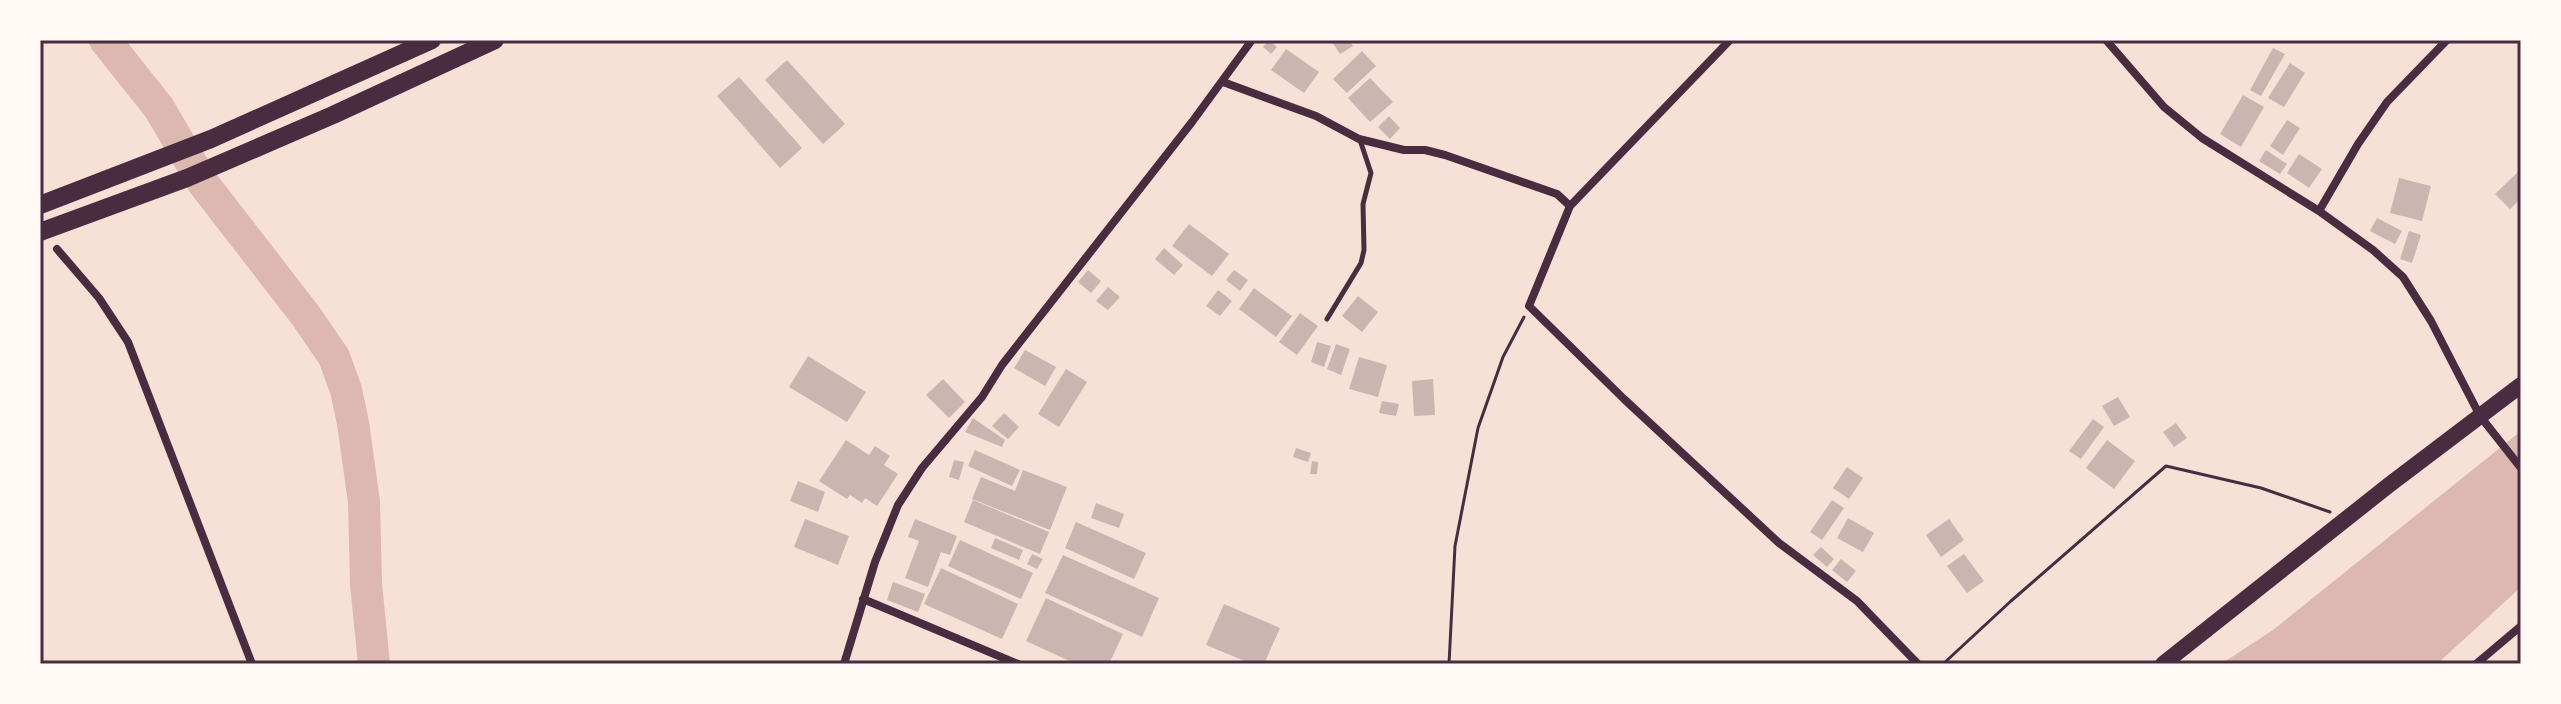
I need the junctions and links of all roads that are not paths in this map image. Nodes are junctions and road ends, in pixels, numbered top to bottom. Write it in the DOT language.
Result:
graph roads {
  1 [pos="432,40"];
  2 [pos="495,40"];
  3 [pos="1252,40"];
  4 [pos="1730,40"];
  5 [pos="2106,40"];
  6 [pos="2447,40"];
  7 [pos="1223,82"];
  8 [pos="1359,139"];
  9 [pos="40,205"];
  10 [pos="1570,206"];
  11 [pos="2319,211"];
  12 [pos="40,232"];
  13 [pos="57,249"];
  14 [pos="1327,319"];
  15 [pos="2521,385"];
  16 [pos="2480,416"];
  17 [pos="2521,468"];
  18 [pos="863,599"];
  19 [pos="2521,626"];
  20 [pos="252,664"];
  21 [pos="844,664"];
  22 [pos="1018,664"];
  23 [pos="1918,664"];
  24 [pos="2163,664"];
  25 [pos="2476,664"];
  1 -- 9 [label="highway"];
  2 -- 12 [label="highway"];
  3 -- 7 [label="street"];
  4 -- 10 [label="street"];
  5 -- 11 [label="street"];
  6 -- 11 [label="street"];
  7 -- 8 [label="street"];
  7 -- 18 [label="street"];
  8 -- 10 [label="street"];
  8 -- 14 [label="lane"];
  10 -- 23 [label="street"];
  11 -- 16 [label="street"];
  13 -- 20 [label="street"];
  15 -- 16 [label="main road"];
  16 -- 17 [label="street"];
  16 -- 24 [label="main road"];
  18 -- 21 [label="street"];
  18 -- 22 [label="street"];
  19 -- 25 [label="street"];
}
